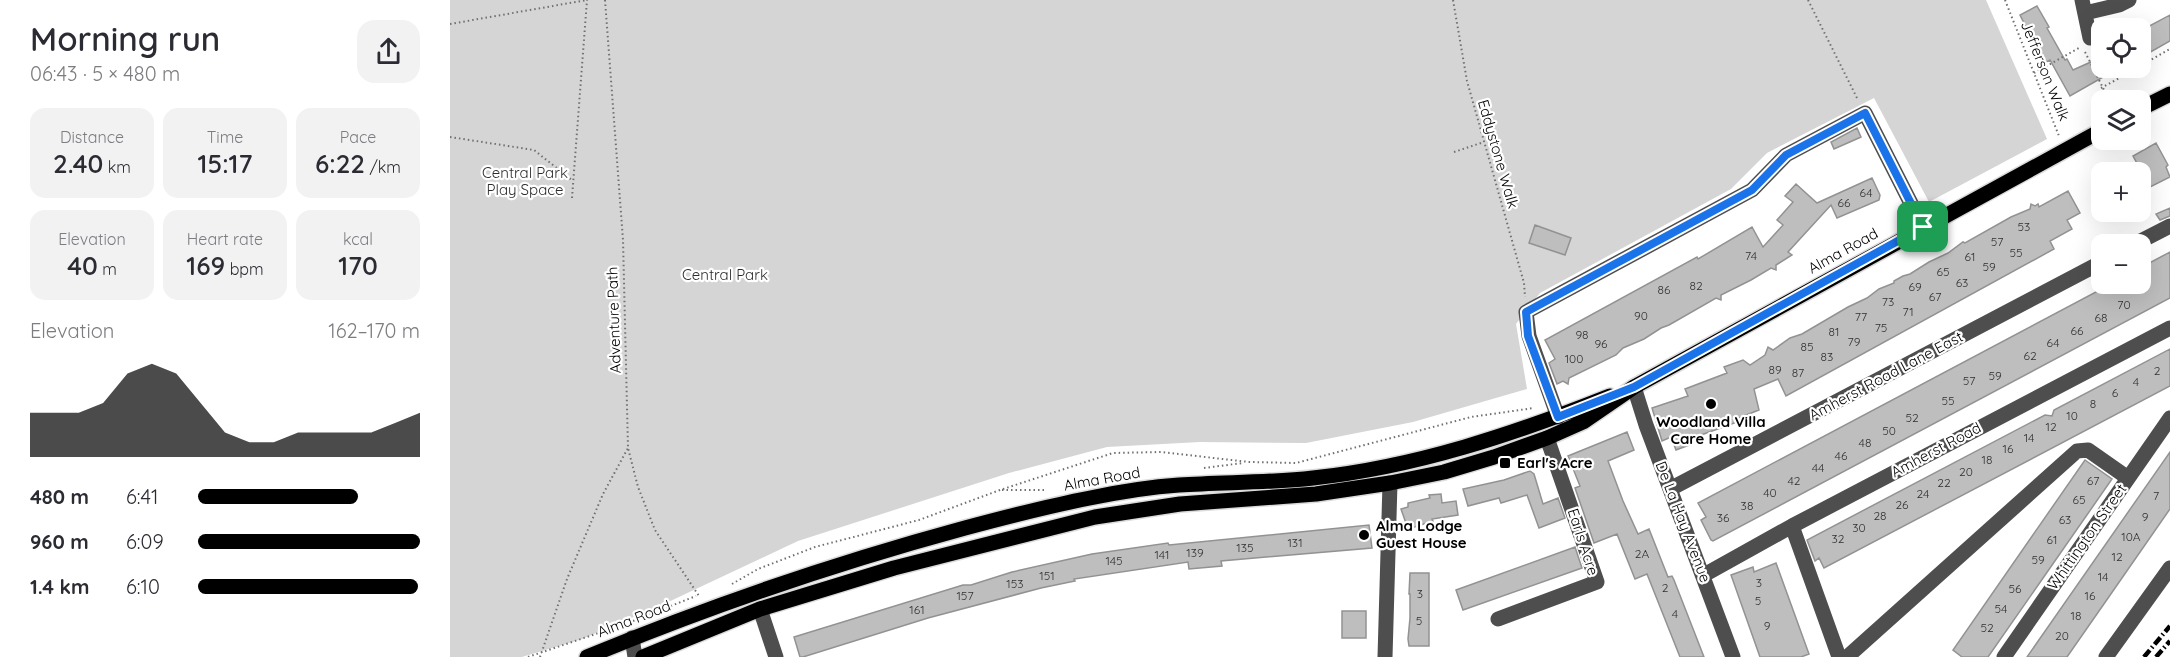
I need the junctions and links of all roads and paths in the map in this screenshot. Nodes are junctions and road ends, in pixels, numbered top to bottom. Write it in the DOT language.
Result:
graph roads {
  1 [pos="587,0"];
  2 [pos="604,0"];
  3 [pos="1453,0"];
  4 [pos="1808,0"];
  5 [pos="2005,0"];
  6 [pos="2129,0"];
  7 [pos="2084,7"];
  8 [pos="450,24"];
  9 [pos="2090,38"];
  10 [pos="2170,49"];
  11 [pos="2151,60"];
  12 [pos="2034,73"];
  13 [pos="2119,78"];
  14 [pos="2101,88"];
  15 [pos="2169,95"];
  16 [pos="2151,104"];
  17 [pos="1865,113"];
  18 [pos="2091,136"];
  19 [pos="450,137"];
  20 [pos="1484,142"];
  21 [pos="2065,149"];
  22 [pos="1454,152"];
  23 [pos="573,181"];
  24 [pos="572,198"];
  25 [pos="2170,226"];
  26 [pos="1923,227"];
  27 [pos="2151,236"];
  28 [pos="2091,268"];
  29 [pos="1526,312"];
  30 [pos="2170,328"];
  31 [pos="1634,387"];
  32 [pos="1558,417"];
  33 [pos="2170,418"];
  34 [pos="1547,438"];
  35 [pos="628,448"];
  36 [pos="2128,478"];
  37 [pos="1390,483"];
  38 [pos="1670,489"];
  39 [pos="1792,526"];
  40 [pos="2170,568"];
  41 [pos="1704,575"];
  42 [pos="696,596"];
  43 [pos="723,604"];
  44 [pos="760,609"];
  45 [pos="1498,619"];
  46 [pos="632,638"];
  47 [pos="540,656"];
  48 [pos="528,657"];
  49 [pos="589,657"];
  50 [pos="635,657"];
  51 [pos="643,657"];
  52 [pos="777,657"];
  53 [pos="1385,657"];
  54 [pos="1733,657"];
  55 [pos="1839,657"];
  56 [pos="1847,657"];
  57 [pos="2004,657"];
  58 [pos="2106,657"];
  1 -- 8 [label="path"];
  1 -- 23 [label="path"];
  2 -- 35 [label="path, Adventure Path"];
  3 -- 20 [label="path, Eddystone Walk"];
  4 -- 17 [label="path"];
  5 -- 12 [label="path, Jefferson Walk"];
  6 -- 7 [label="street"];
  7 -- 9 [label="street"];
  10 -- 11 [label="path"];
  12 -- 14 [label="path"];
  12 -- 21 [label="path, Jefferson Walk"];
  13 -- 14 [label="path"];
  15 -- 16 [label="main road"];
  17 -- 26 [label="street"];
  17 -- 29 [label="street"];
  18 -- 21 [label="main road, Alma Road"];
  19 -- 23 [label="path"];
  20 -- 22 [label="path"];
  20 -- 29 [label="path, Eddystone Walk"];
  21 -- 26 [label="main road, Alma Road"];
  23 -- 24 [label="path"];
  25 -- 27 [label="street"];
  26 -- 31 [label="main road, Alma Road"];
  28 -- 38 [label="street, Amherst Road Lane East"];
  29 -- 32 [label="street"];
  30 -- 39 [label="street, Amherst Road"];
  31 -- 32 [label="main road, Alma Road"];
  31 -- 34 [label="main road, Alma Road"];
  31 -- 38 [label="street, De La Hay Avenue"];
  32 -- 43 [label="main road, Alma Road"];
  33 -- 36 [label="street, Whittington Street"];
  34 -- 37 [label="main road, Alma Road"];
  34 -- 45 [label="street, Earls Acre"];
  35 -- 42 [label="path, Adventure Path"];
  35 -- 47 [label="path"];
  36 -- 56 [label="street"];
  36 -- 57 [label="street, Whittington Street"];
  37 -- 44 [label="main road, Alma Road"];
  37 -- 53 [label="street"];
  38 -- 41 [label="street, De La Hay Avenue"];
  39 -- 41 [label="street, Amherst Road"];
  39 -- 55 [label="street"];
  40 -- 58 [label="street"];
  41 -- 54 [label="street, De La Hay Avenue"];
  42 -- 43 [label="path"];
  42 -- 47 [label="path"];
  43 -- 46 [label="main road, Alma Road"];
  44 -- 51 [label="main road, Alma Road"];
  44 -- 52 [label="street"];
  46 -- 49 [label="main road, Alma Road"];
  46 -- 50 [label="street"];
  47 -- 48 [label="path"];
}
